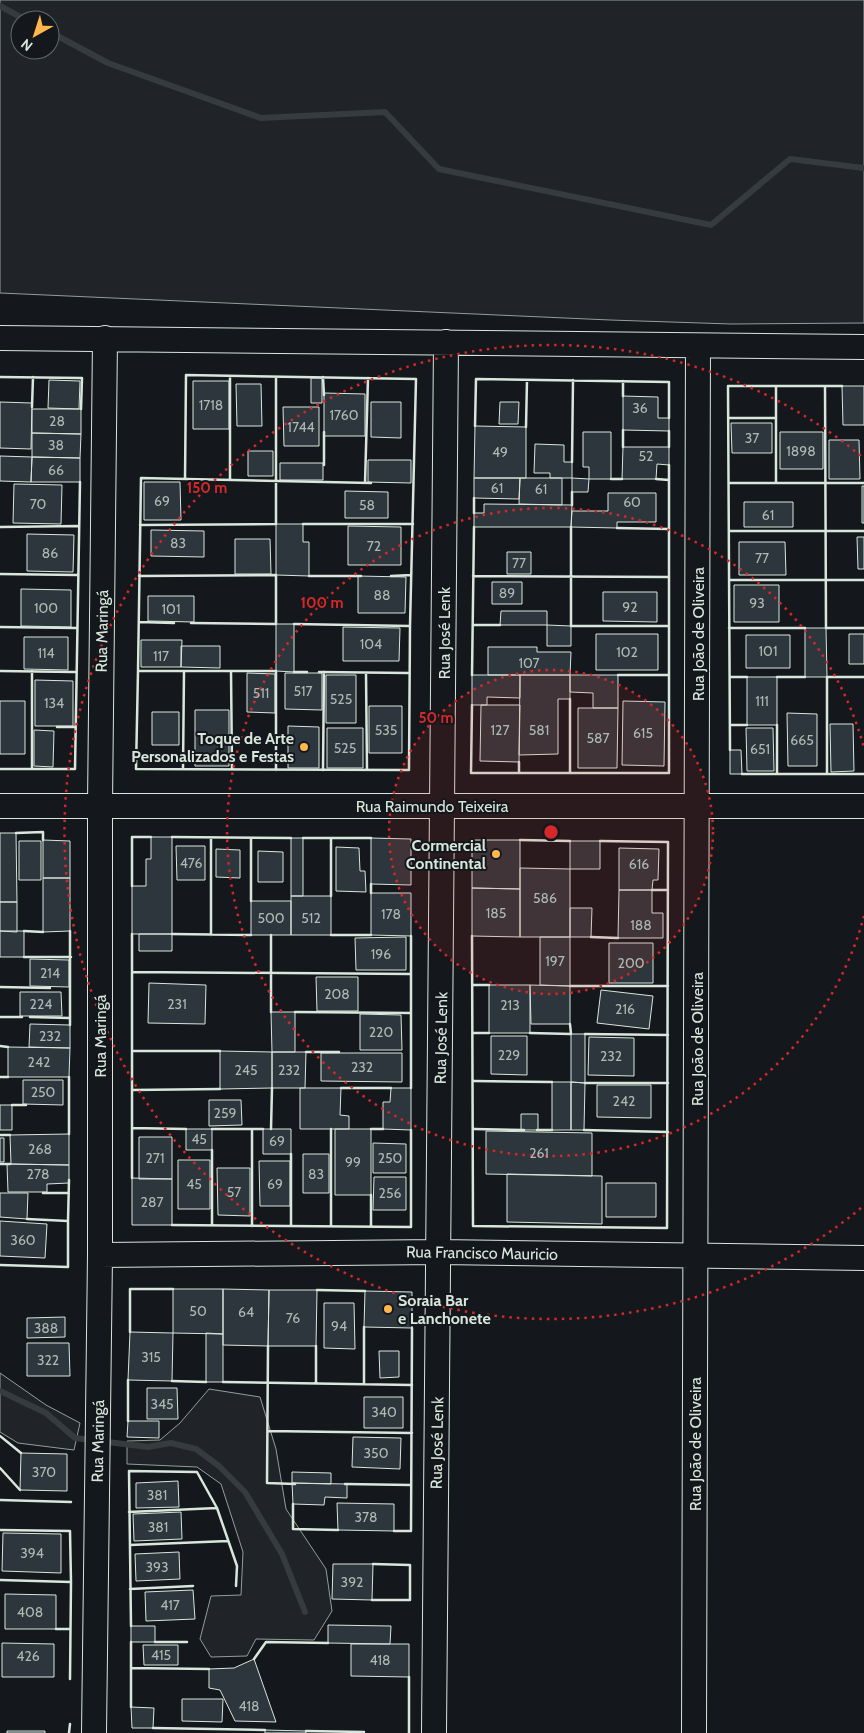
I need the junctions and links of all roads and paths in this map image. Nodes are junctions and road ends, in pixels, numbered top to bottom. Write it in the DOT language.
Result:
graph roads {
  1 [pos="0,338"];
  2 [pos="105,338"];
  3 [pos="446,342"];
  4 [pos="698,346"];
  5 [pos="864,347"];
  6 [pos="100,805"];
  7 [pos="698,805"];
  8 [pos="0,806"];
  9 [pos="864,806"];
  10 [pos="444,807"];
  11 [pos="439,1252"];
  12 [pos="100,1255"];
  13 [pos="696,1257"];
  14 [pos="864,1258"];
  15 [pos="94,1733"];
  16 [pos="434,1733"];
  17 [pos="694,1733"];
  1 -- 2 [label="street"];
  2 -- 3 [label="street"];
  2 -- 6 [label="street, Rua Maringá"];
  3 -- 4 [label="street"];
  3 -- 10 [label="street, Rua José Lenk"];
  4 -- 5 [label="street"];
  4 -- 7 [label="street, Rua João de Oliveira"];
  6 -- 8 [label="street, Rua Raimundo Teixeira"];
  6 -- 10 [label="street, Rua Raimundo Teixeira"];
  6 -- 12 [label="street, Rua Maringá"];
  7 -- 9 [label="street, Rua Raimundo Teixeira"];
  7 -- 10 [label="street, Rua Raimundo Teixeira"];
  7 -- 13 [label="street, Rua João de Oliveira"];
  10 -- 11 [label="street, Rua José Lenk"];
  11 -- 12 [label="street, Rua Francisco Mauricio"];
  11 -- 13 [label="street, Rua Francisco Mauricio"];
  11 -- 16 [label="street, Rua José Lenk"];
  12 -- 15 [label="street, Rua Maringá"];
  13 -- 14 [label="street, Rua Francisco Mauricio"];
  13 -- 17 [label="street, Rua João de Oliveira"];
}
